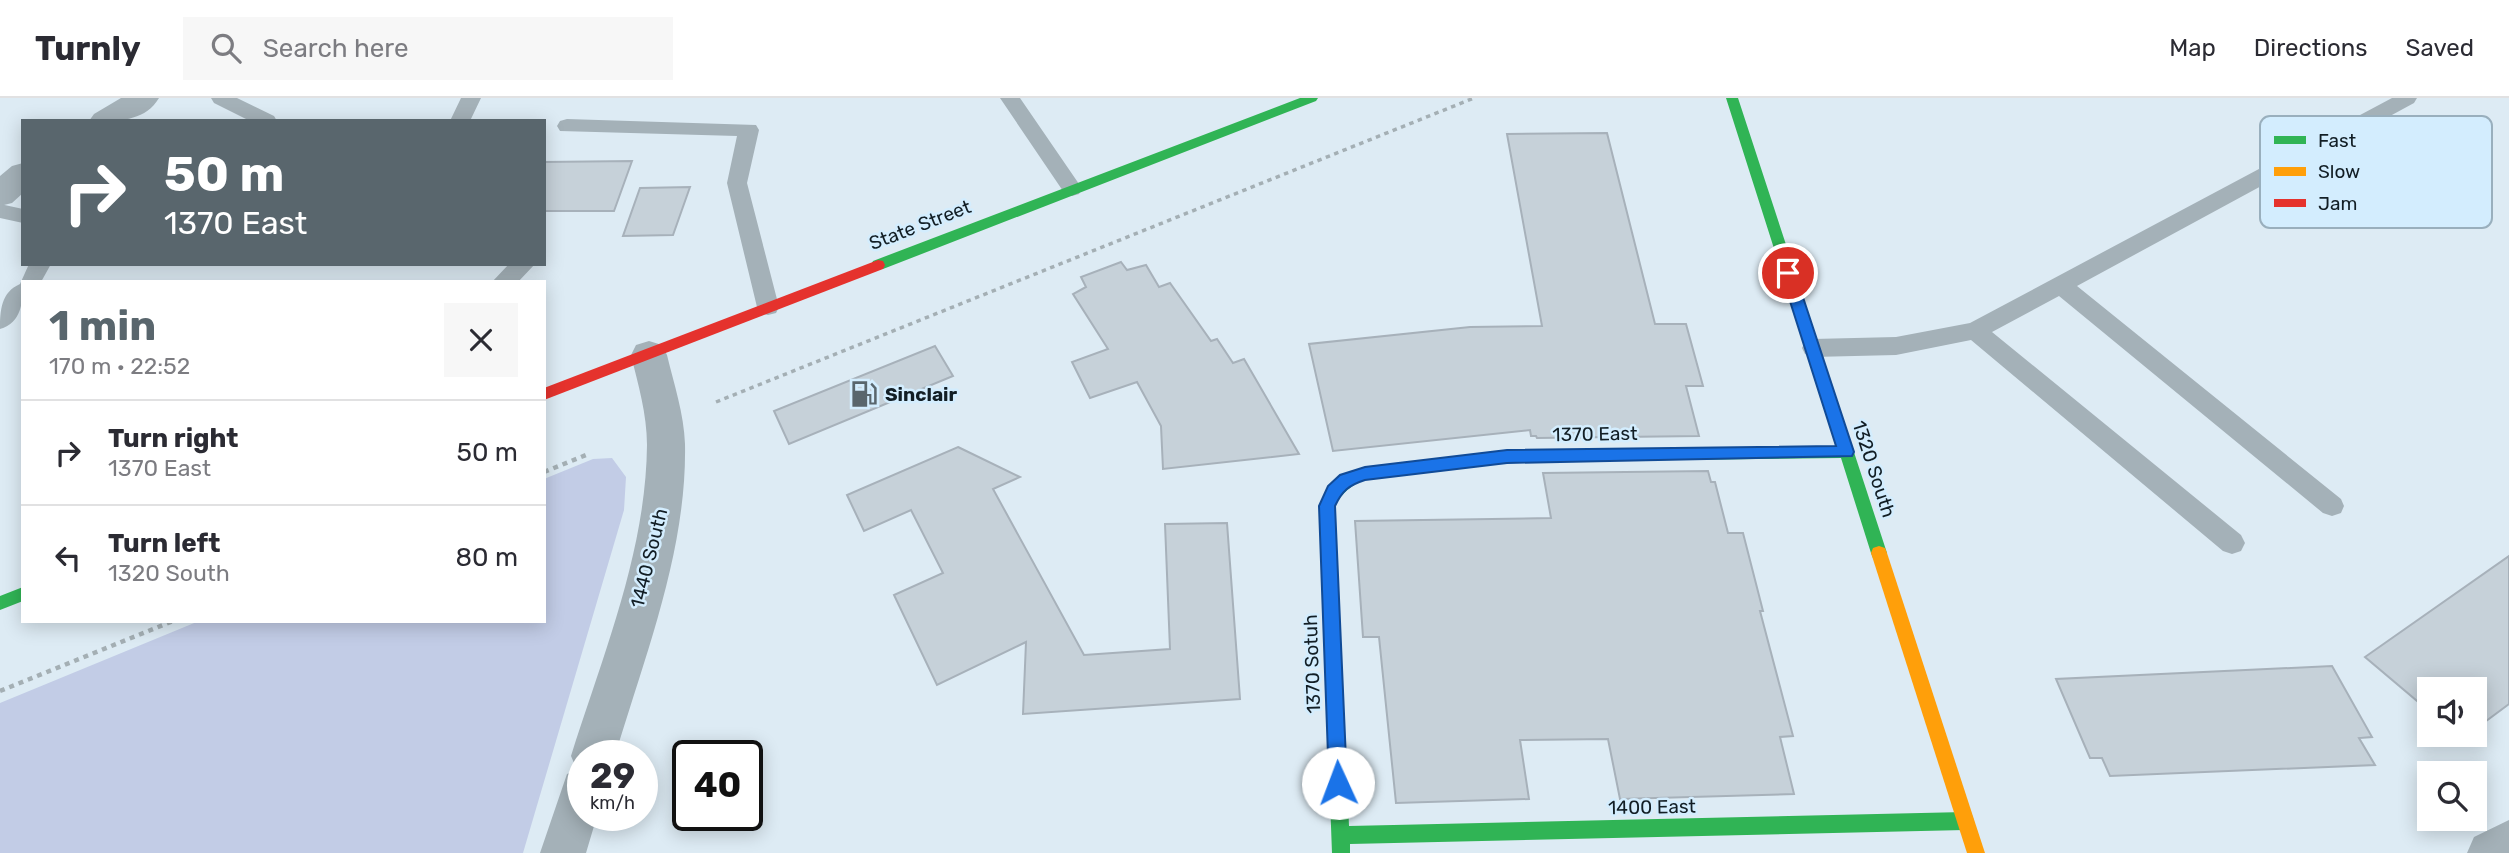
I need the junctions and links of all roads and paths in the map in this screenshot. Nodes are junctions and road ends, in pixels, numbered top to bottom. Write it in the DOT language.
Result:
graph roads {
  1 [pos="144,98"];
  2 [pos="221,98"];
  3 [pos="471,98"];
  4 [pos="1010,98"];
  5 [pos="1312,98"];
  6 [pos="1474,98"];
  7 [pos="1732,98"];
  8 [pos="2407,98"];
  9 [pos="2374,116"];
  10 [pos="108,119"];
  11 [pos="263,119"];
  12 [pos="461,119"];
  13 [pos="567,126"];
  14 [pos="21,176"];
  15 [pos="2260,177"];
  16 [pos="1072,189"];
  17 [pos="0,195"];
  18 [pos="0,211"];
  19 [pos="21,216"];
  20 [pos="522,266"];
  21 [pos="505,280"];
  22 [pos="2061,285"];
  23 [pos="21,294"];
  24 [pos="768,307"];
  25 [pos="0,321"];
  26 [pos="1975,331"];
  27 [pos="1813,348"];
  28 [pos="649,355"];
  29 [pos="546,393"];
  30 [pos="716,402"];
  31 [pos="1846,452"];
  32 [pos="586,455"];
  33 [pos="546,471"];
  34 [pos="1346,480"];
  35 [pos="2333,506"];
  36 [pos="2232,543"];
  37 [pos="21,595"];
  38 [pos="0,603"];
  39 [pos="168,623"];
  40 [pos="0,691"];
  41 [pos="598,740"];
  42 [pos="1965,821"];
  43 [pos="571,831"];
  44 [pos="1340,835"];
  45 [pos="2509,842"];
  46 [pos="564,853"];
  47 [pos="1341,853"];
  48 [pos="1976,853"];
  49 [pos="2490,853"];
  1 -- 10 [label="street"];
  2 -- 11 [label="lane"];
  3 -- 12 [label="lane"];
  4 -- 16 [label="lane"];
  5 -- 16 [label="street, State Street"];
  6 -- 30 [label="path"];
  7 -- 27 [label="street, 1320 South"];
  8 -- 9 [label="lane"];
  13 -- 24 [label="lane"];
  14 -- 17 [label="street"];
  15 -- 22 [label="lane"];
  16 -- 24 [label="street, State Street"];
  18 -- 19 [label="lane"];
  20 -- 21 [label="lane"];
  22 -- 26 [label="lane"];
  22 -- 35 [label="lane"];
  23 -- 25 [label="lane"];
  24 -- 28 [label="street, State Street"];
  26 -- 27 [label="lane"];
  26 -- 36 [label="lane"];
  27 -- 31 [label="street, 1320 South"];
  28 -- 29 [label="street, State Street"];
  28 -- 41 [label="street, 1440 South"];
  31 -- 34 [label="street, 1370 East"];
  31 -- 42 [label="street, 1320 South"];
  32 -- 33 [label="path"];
  34 -- 44 [label="street, 1370 Sotuh"];
  37 -- 38 [label="street"];
  39 -- 40 [label="path"];
  42 -- 44 [label="street, 1400 East"];
  42 -- 48 [label="street, 1320 South"];
  43 -- 46 [label="street"];
  44 -- 47 [label="street, 1370 Sotuh"];
  45 -- 49 [label="street"];
}
